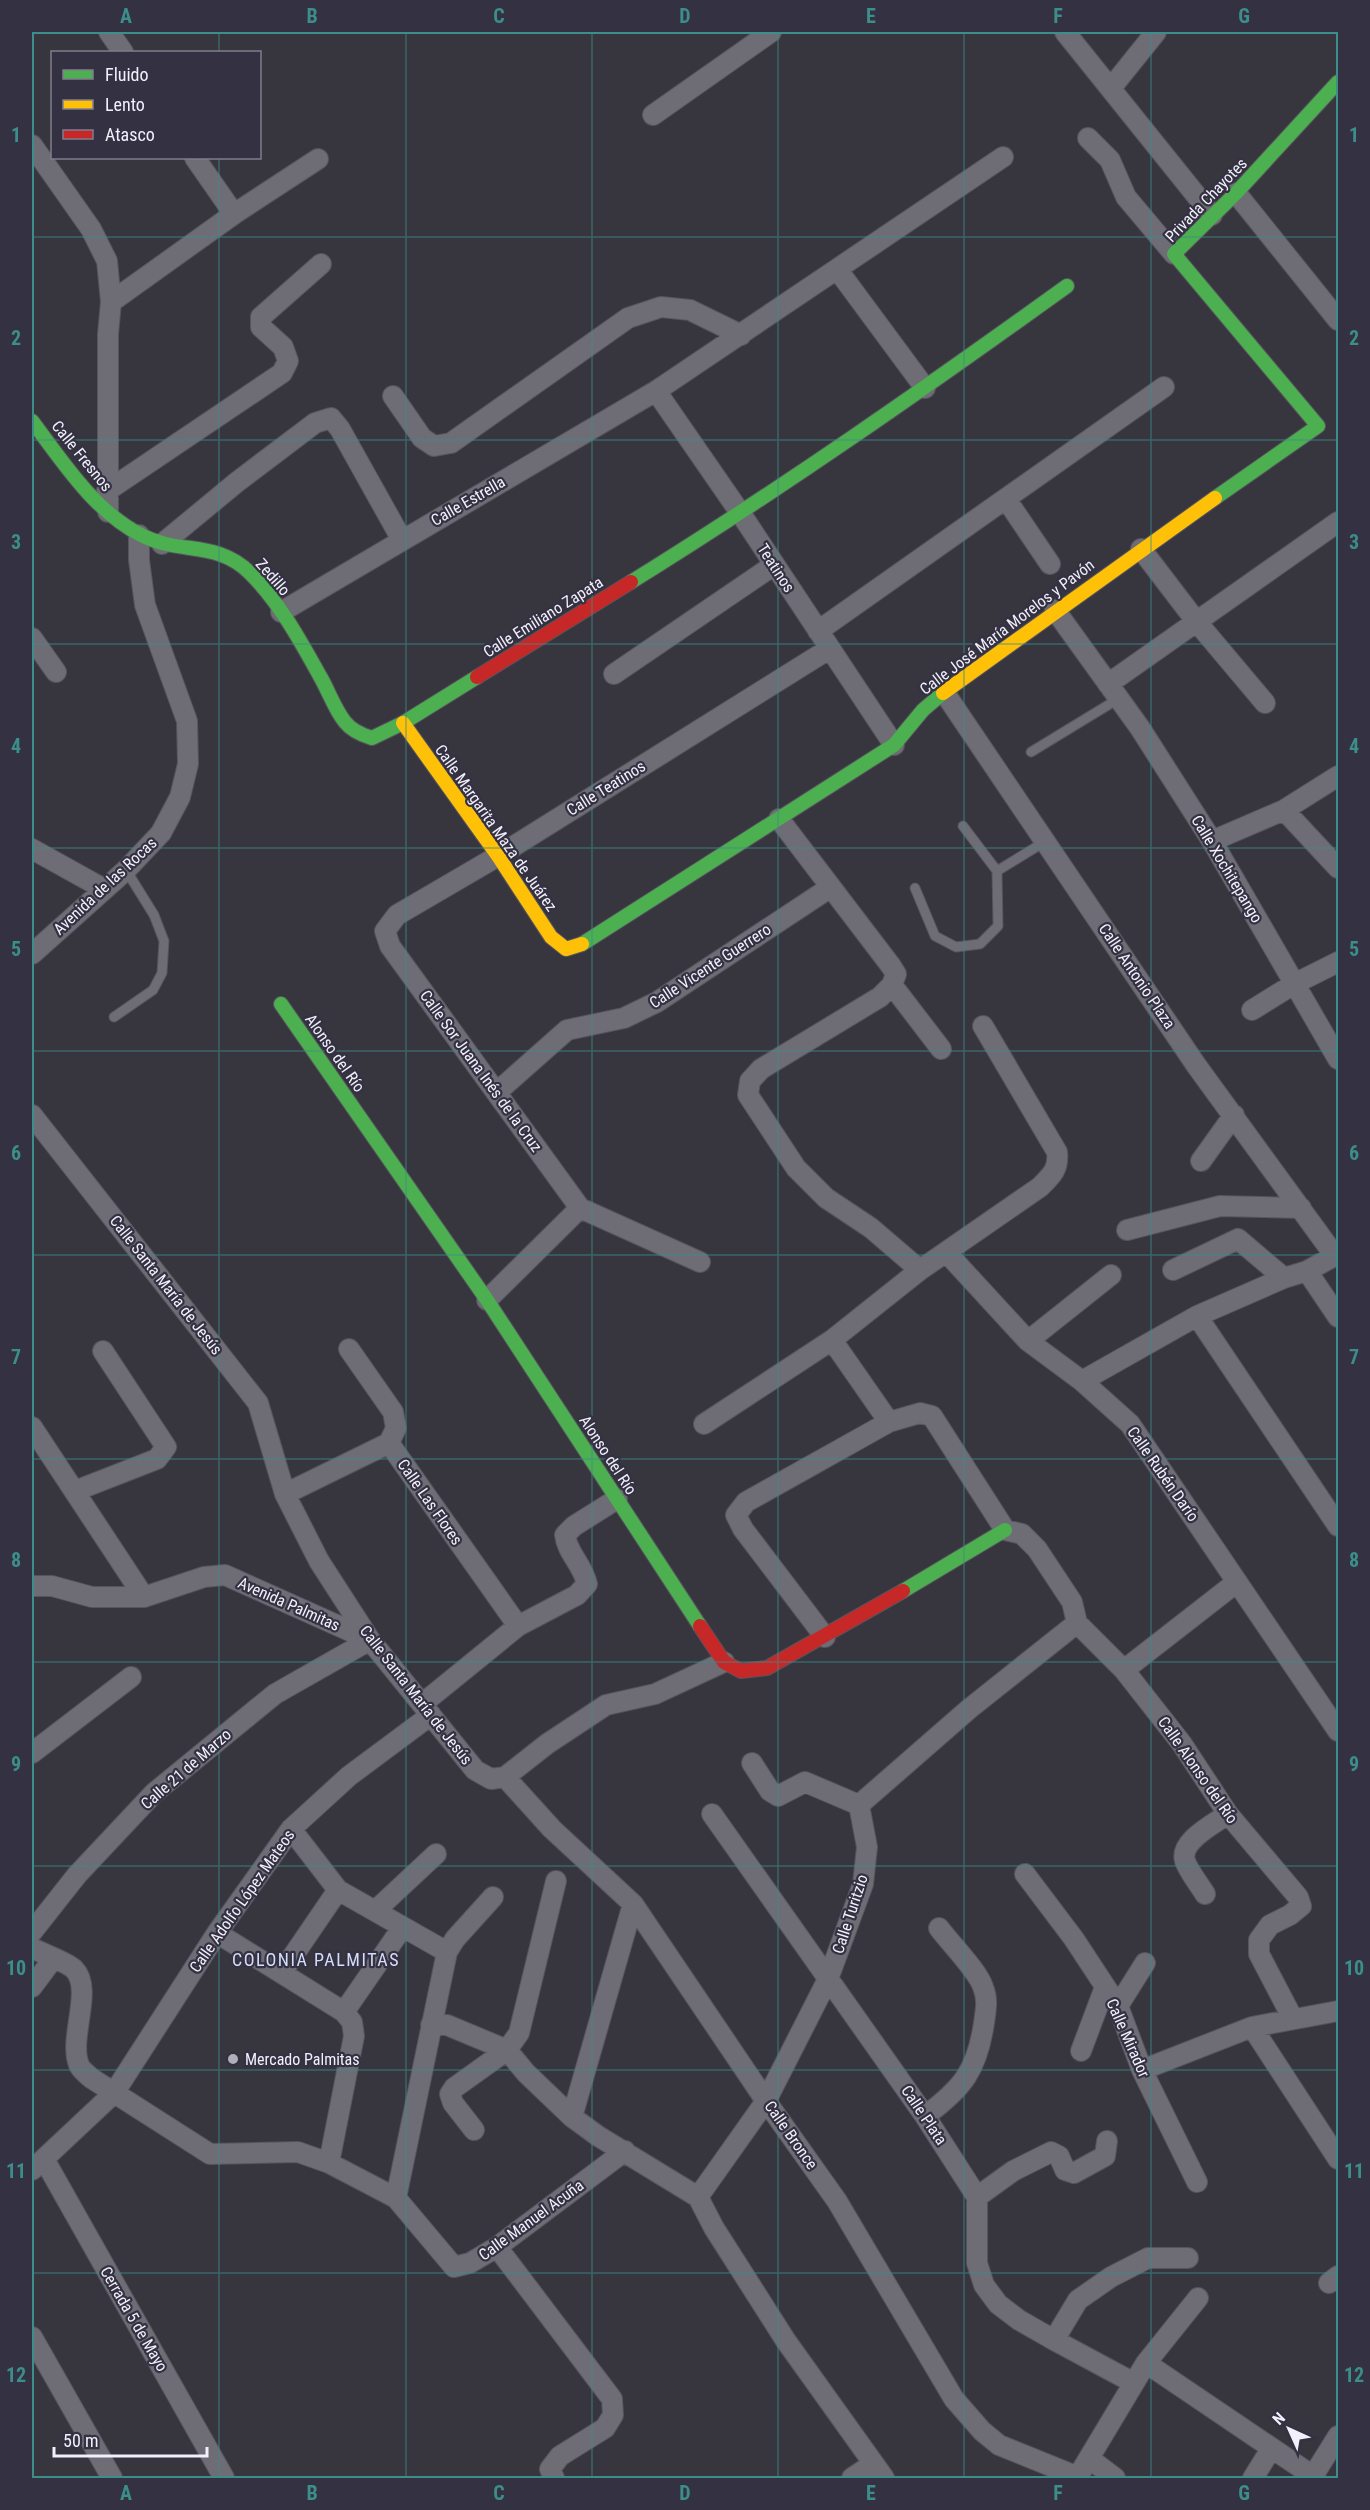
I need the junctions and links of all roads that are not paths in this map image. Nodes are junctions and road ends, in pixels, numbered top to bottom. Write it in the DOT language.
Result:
graph roads {
  1 [pos="109,32"];
  2 [pos="1065,32"];
  3 [pos="1156,32"];
  4 [pos="765,33"];
  5 [pos="122,51"];
  6 [pos="1338,82"];
  7 [pos="1111,87"];
  8 [pos="653,115"];
  9 [pos="1088,138"];
  10 [pos="32,145"];
  11 [pos="1003,156"];
  12 [pos="196,159"];
  13 [pos="318,159"];
  14 [pos="1236,194"];
  15 [pos="234,214"];
  16 [pos="1212,215"];
  17 [pos="1174,254"];
  18 [pos="321,264"];
  19 [pos="837,269"];
  20 [pos="1067,286"];
  21 [pos="111,302"];
  22 [pos="1338,320"];
  23 [pos="741,335"];
  24 [pos="1164,387"];
  25 [pos="925,388"];
  26 [pos="656,391"];
  27 [pos="393,396"];
  28 [pos="32,421"];
  29 [pos="1318,426"];
  30 [pos="107,491"];
  31 [pos="1006,499"];
  32 [pos="108,512"];
  33 [pos="741,514"];
  34 [pos="1338,522"];
  35 [pos="138,535"];
  36 [pos="402,540"];
  37 [pos="162,544"];
  38 [pos="1141,549"];
  39 [pos="1050,564"];
  40 [pos="774,565"];
  41 [pos="1055,610"];
  42 [pos="281,612"];
  43 [pos="1196,621"];
  44 [pos="818,631"];
  45 [pos="32,638"];
  46 [pos="829,649"];
  47 [pos="57,672"];
  48 [pos="614,674"];
  49 [pos="1113,691"];
  50 [pos="944,692"];
  51 [pos="1265,703"];
  52 [pos="403,723"];
  53 [pos="359,734"];
  54 [pos="894,745"];
  55 [pos="1031,752"];
  56 [pos="1338,776"];
  57 [pos="1284,810"];
  58 [pos="779,819"];
  59 [pos="963,826"];
  60 [pos="1046,841"];
  61 [pos="1212,841"];
  62 [pos="32,849"];
  63 [pos="498,856"];
  64 [pos="1338,868"];
  65 [pos="126,870"];
  66 [pos="997,872"];
  67 [pos="831,888"];
  68 [pos="915,888"];
  69 [pos="104,889"];
  70 [pos="386,931"];
  71 [pos="566,949"];
  72 [pos="32,954"];
  73 [pos="1338,962"];
  74 [pos="1294,984"];
  75 [pos="892,986"];
  76 [pos="280,1004"];
  77 [pos="1252,1010"];
  78 [pos="114,1017"];
  79 [pos="983,1026"];
  80 [pos="941,1049"];
  81 [pos="1338,1059"];
  82 [pos="497,1092"];
  83 [pos="1234,1115"];
  84 [pos="34,1124"];
  85 [pos="1201,1161"];
  86 [pos="580,1208"];
  87 [pos="1301,1208"];
  88 [pos="1127,1230"];
  89 [pos="947,1253"];
  90 [pos="1337,1255"];
  91 [pos="699,1262"];
  92 [pos="921,1270"];
  93 [pos="1173,1270"];
  94 [pos="1307,1270"];
  95 [pos="1111,1275"];
  96 [pos="1284,1278"];
  97 [pos="487,1300"];
  98 [pos="1197,1316"];
  99 [pos="1338,1317"];
  100 [pos="832,1340"];
  101 [pos="1028,1341"];
  102 [pos="349,1349"];
  103 [pos="103,1351"];
  104 [pos="1082,1381"];
  105 [pos="889,1422"];
  106 [pos="704,1424"];
  107 [pos="32,1427"];
  108 [pos="389,1443"];
  109 [pos="75,1491"];
  110 [pos="285,1494"];
  111 [pos="617,1499"];
  112 [pos="1338,1526"];
  113 [pos="1005,1530"];
  114 [pos="1237,1582"];
  115 [pos="32,1586"];
  116 [pos="144,1597"];
  117 [pos="1077,1623"];
  118 [pos="518,1626"];
  119 [pos="825,1637"];
  120 [pos="370,1640"];
  121 [pos="724,1662"];
  122 [pos="1124,1670"];
  123 [pos="131,1677"];
  124 [pos="426,1710"];
  125 [pos="1338,1731"];
  126 [pos="32,1753"];
  127 [pos="752,1763"];
  128 [pos="505,1777"];
  129 [pos="859,1805"];
  130 [pos="712,1814"];
  131 [pos="1228,1814"];
  132 [pos="291,1829"];
  133 [pos="436,1854"];
  134 [pos="1025,1874"];
  135 [pos="556,1881"];
  136 [pos="338,1890"];
  137 [pos="1205,1894"];
  138 [pos="493,1897"];
  139 [pos="633,1904"];
  140 [pos="376,1910"];
  141 [pos="402,1928"];
  142 [pos="939,1928"];
  143 [pos="32,1932"];
  144 [pos="217,1933"];
  145 [pos="32,1948"];
  146 [pos="447,1953"];
  147 [pos="53,1959"];
  148 [pos="1144,1963"];
  149 [pos="282,1972"];
  150 [pos="828,1979"];
  151 [pos="32,1987"];
  152 [pos="1105,1987"];
  153 [pos="1118,2006"];
  154 [pos="1338,2011"];
  155 [pos="348,2017"];
  156 [pos="1293,2019"];
  157 [pos="430,2025"];
  158 [pos="1252,2028"];
  159 [pos="507,2050"];
  160 [pos="1081,2051"];
  161 [pos="1142,2070"];
  162 [pos="114,2093"];
  163 [pos="766,2101"];
  164 [pos="925,2116"];
  165 [pos="572,2117"];
  166 [pos="474,2130"];
  167 [pos="1107,2141"];
  168 [pos="625,2151"];
  169 [pos="1338,2159"];
  170 [pos="329,2163"];
  171 [pos="38,2165"];
  172 [pos="1197,2182"];
  173 [pos="698,2197"];
  174 [pos="977,2197"];
  175 [pos="396,2198"];
  176 [pos="497,2247"];
  177 [pos="1188,2258"];
  178 [pos="1198,2298"];
  179 [pos="32,2337"];
  180 [pos="1054,2340"];
  181 [pos="1146,2363"];
  182 [pos="1134,2383"];
  183 [pos="1338,2436"];
  184 [pos="1271,2449"];
  185 [pos="1090,2459"];
  186 [pos="878,2471"];
  187 [pos="1315,2477"];
  188 [pos="112,2478"];
  189 [pos="224,2478"];
  190 [pos="554,2478"];
  191 [pos="852,2478"];
  192 [pos="1078,2478"];
  193 [pos="1115,2478"];
  194 [pos="1252,2478"];
  1 -- 5 [label="street"];
  2 -- 7 [label="street"];
  3 -- 7 [label="street"];
  4 -- 8 [label="street"];
  6 -- 14 [label="street, Privada Chayotes"];
  7 -- 16 [label="street"];
  9 -- 17 [label="street"];
  10 -- 21 [label="street"];
  11 -- 19 [label="street, Calle Estrella"];
  12 -- 15 [label="street"];
  13 -- 15 [label="street"];
  14 -- 16 [label="street, Privada Chayotes"];
  14 -- 22 [label="street"];
  15 -- 21 [label="street"];
  16 -- 17 [label="street, Privada Chayotes"];
  17 -- 29 [label="street, Privada Chayotes"];
  18 -- 30 [label="street"];
  19 -- 23 [label="street, Calle Estrella"];
  19 -- 25 [label="street"];
  20 -- 25 [label="street, Calle Emiliano Zapata"];
  21 -- 30 [label="street"];
  23 -- 26 [label="street, Calle Estrella"];
  23 -- 27 [label="street"];
  24 -- 31 [label="street"];
  25 -- 33 [label="street, Calle Emiliano Zapata"];
  26 -- 33 [label="street, Teatinos"];
  26 -- 36 [label="street, Calle Estrella"];
  28 -- 32 [label="street, Calle Fresnos"];
  29 -- 38 [label="street, Calle José María Morelos y Pavón"];
  30 -- 32 [label="street"];
  31 -- 39 [label="street"];
  31 -- 44 [label="street"];
  32 -- 35 [label="street, Zedillo"];
  33 -- 40 [label="street, Teatinos"];
  33 -- 52 [label="street, Calle Emiliano Zapata"];
  34 -- 43 [label="street"];
  35 -- 37 [label="street, Zedillo"];
  35 -- 65 [label="street, Avenida de las Rocas"];
  36 -- 37 [label="street"];
  36 -- 42 [label="street, Calle Estrella"];
  37 -- 42 [label="street, Zedillo"];
  38 -- 41 [label="street, Calle José María Morelos y Pavón"];
  38 -- 43 [label="street"];
  40 -- 44 [label="street, Teatinos"];
  40 -- 48 [label="street"];
  41 -- 49 [label="street, Calle Xochitepango"];
  41 -- 50 [label="street, Calle José María Morelos y Pavón"];
  42 -- 53 [label="street, Zedillo"];
  43 -- 49 [label="street"];
  43 -- 51 [label="street"];
  44 -- 46 [label="street, Teatinos"];
  45 -- 47 [label="street"];
  46 -- 54 [label="street, Teatinos"];
  46 -- 63 [label="street, Calle Teatinos"];
  49 -- 55 [label="lane"];
  49 -- 61 [label="street, Calle Xochitepango"];
  50 -- 54 [label="street, Calle José María Morelos y Pavón"];
  50 -- 60 [label="street, Calle Antonio Plaza"];
  52 -- 53 [label="street, Calle Emiliano Zapata"];
  52 -- 63 [label="street, Calle Margarita Maza de Juárez"];
  54 -- 58 [label="street, Calle José María Morelos y Pavón"];
  56 -- 57 [label="street"];
  57 -- 61 [label="street"];
  57 -- 64 [label="street"];
  58 -- 67 [label="street"];
  58 -- 71 [label="street, Calle José María Morelos y Pavón"];
  59 -- 66 [label="lane"];
  60 -- 66 [label="lane"];
  60 -- 83 [label="street, Calle Antonio Plaza"];
  61 -- 74 [label="street, Calle Xochitepango"];
  62 -- 69 [label="street"];
  63 -- 70 [label="street, Calle Teatinos"];
  63 -- 71 [label="street, Calle Margarita Maza de Juárez"];
  65 -- 69 [label="street, Avenida de las Rocas"];
  65 -- 78 [label="lane"];
  66 -- 68 [label="lane"];
  67 -- 75 [label="street"];
  67 -- 82 [label="street, Calle Vicente Guerrero"];
  69 -- 72 [label="street, Avenida de las Rocas"];
  70 -- 82 [label="street, Calle Sor Juana Inés de la Cruz"];
  73 -- 74 [label="street"];
  74 -- 77 [label="street"];
  74 -- 81 [label="street, Calle Xochitepango"];
  75 -- 80 [label="street"];
  75 -- 92 [label="street"];
  76 -- 97 [label="street, Alonso del Río"];
  79 -- 89 [label="street"];
  82 -- 86 [label="street, Calle Sor Juana Inés de la Cruz"];
  83 -- 85 [label="street"];
  83 -- 87 [label="street, Calle Antonio Plaza"];
  84 -- 110 [label="street, Calle Santa María de Jesús"];
  86 -- 91 [label="street"];
  86 -- 97 [label="street"];
  87 -- 88 [label="street"];
  87 -- 90 [label="street, Calle Antonio Plaza"];
  89 -- 92 [label="street"];
  89 -- 101 [label="street, Calle Rubén Darío"];
  90 -- 94 [label="street"];
  92 -- 100 [label="street"];
  93 -- 96 [label="street"];
  94 -- 96 [label="street"];
  94 -- 99 [label="street"];
  95 -- 101 [label="street"];
  96 -- 98 [label="street"];
  97 -- 111 [label="street, Alonso del Río"];
  98 -- 104 [label="street"];
  98 -- 112 [label="street"];
  100 -- 105 [label="street"];
  100 -- 106 [label="street"];
  101 -- 104 [label="street, Calle Rubén Darío"];
  102 -- 108 [label="street"];
  103 -- 109 [label="street"];
  104 -- 114 [label="street, Calle Rubén Darío"];
  105 -- 113 [label="street"];
  105 -- 119 [label="street"];
  107 -- 109 [label="street"];
  108 -- 110 [label="street, Calle Las Flores"];
  108 -- 118 [label="street, Calle Las Flores"];
  109 -- 116 [label="street"];
  110 -- 120 [label="street, Calle Santa María de Jesús"];
  111 -- 118 [label="street, Calle Adolfo López Mateos"];
  111 -- 121 [label="street, Alonso del Río"];
  113 -- 117 [label="street, Calle Alonso del Río"];
  113 -- 119 [label="street"];
  114 -- 122 [label="street"];
  114 -- 125 [label="street, Calle Rubén Darío"];
  115 -- 116 [label="street, Avenida Palmitas"];
  116 -- 120 [label="street, Avenida Palmitas"];
  117 -- 122 [label="street, Calle Alonso del Río"];
  117 -- 129 [label="street"];
  118 -- 124 [label="street, Calle Adolfo López Mateos"];
  119 -- 121 [label="street"];
  120 -- 124 [label="street, Calle Santa María de Jesús"];
  120 -- 143 [label="street, Calle 21 de Marzo"];
  121 -- 128 [label="street"];
  122 -- 131 [label="street, Calle Alonso del Río"];
  123 -- 126 [label="street"];
  124 -- 128 [label="street, Calle Santa María de Jesús"];
  124 -- 132 [label="street, Calle Adolfo López Mateos"];
  127 -- 129 [label="street"];
  128 -- 139 [label="street, Calle Bronce"];
  129 -- 150 [label="street, Calle Turitzio"];
  130 -- 150 [label="street, Calle Plata"];
  131 -- 137 [label="street"];
  131 -- 156 [label="street, Calle Alonso del Río"];
  132 -- 136 [label="street"];
  132 -- 144 [label="street, Calle Adolfo López Mateos"];
  133 -- 140 [label="street"];
  134 -- 152 [label="street, Calle Mirador"];
  135 -- 159 [label="street"];
  136 -- 140 [label="street"];
  136 -- 149 [label="street"];
  138 -- 146 [label="street"];
  139 -- 163 [label="street, Calle Bronce"];
  139 -- 165 [label="street"];
  140 -- 141 [label="street"];
  141 -- 146 [label="street"];
  141 -- 155 [label="street"];
  142 -- 164 [label="street"];
  144 -- 149 [label="street"];
  144 -- 162 [label="street, Calle Adolfo López Mateos"];
  145 -- 147 [label="street, Calle Manuel Acuña"];
  146 -- 157 [label="street"];
  147 -- 151 [label="street"];
  147 -- 162 [label="street, Calle Manuel Acuña"];
  148 -- 153 [label="street"];
  149 -- 155 [label="street"];
  150 -- 163 [label="street, Calle Turitzio"];
  150 -- 164 [label="street, Calle Plata"];
  152 -- 153 [label="street, Calle Mirador"];
  152 -- 160 [label="street"];
  153 -- 161 [label="street, Calle Mirador"];
  154 -- 156 [label="street"];
  155 -- 170 [label="street"];
  156 -- 158 [label="street"];
  157 -- 159 [label="street"];
  157 -- 175 [label="street"];
  158 -- 161 [label="street"];
  158 -- 169 [label="street"];
  159 -- 165 [label="street"];
  159 -- 166 [label="street"];
  161 -- 172 [label="street, Calle Mirador"];
  162 -- 170 [label="street, Calle Manuel Acuña"];
  162 -- 171 [label="street, Calle Adolfo López Mateos"];
  163 -- 173 [label="street, Calle Turitzio"];
  163 -- 192 [label="street, Calle Bronce"];
  164 -- 174 [label="street, Calle Plata"];
  165 -- 168 [label="street"];
  167 -- 174 [label="street"];
  168 -- 173 [label="street"];
  168 -- 176 [label="street, Calle Manuel Acuña"];
  170 -- 175 [label="street, Calle Manuel Acuña"];
  171 -- 189 [label="street, Cerrada 5 de Mayo"];
  173 -- 186 [label="street"];
  174 -- 180 [label="street"];
  175 -- 176 [label="street, Calle Manuel Acuña"];
  176 -- 190 [label="street"];
  177 -- 180 [label="street"];
  178 -- 181 [label="street"];
  179 -- 188 [label="street"];
  180 -- 182 [label="street"];
  181 -- 182 [label="street"];
  181 -- 184 [label="street"];
  182 -- 185 [label="street"];
  183 -- 187 [label="street"];
  184 -- 187 [label="street"];
  184 -- 194 [label="street"];
  185 -- 192 [label="street"];
  185 -- 193 [label="street"];
  186 -- 191 [label="street"];
}
